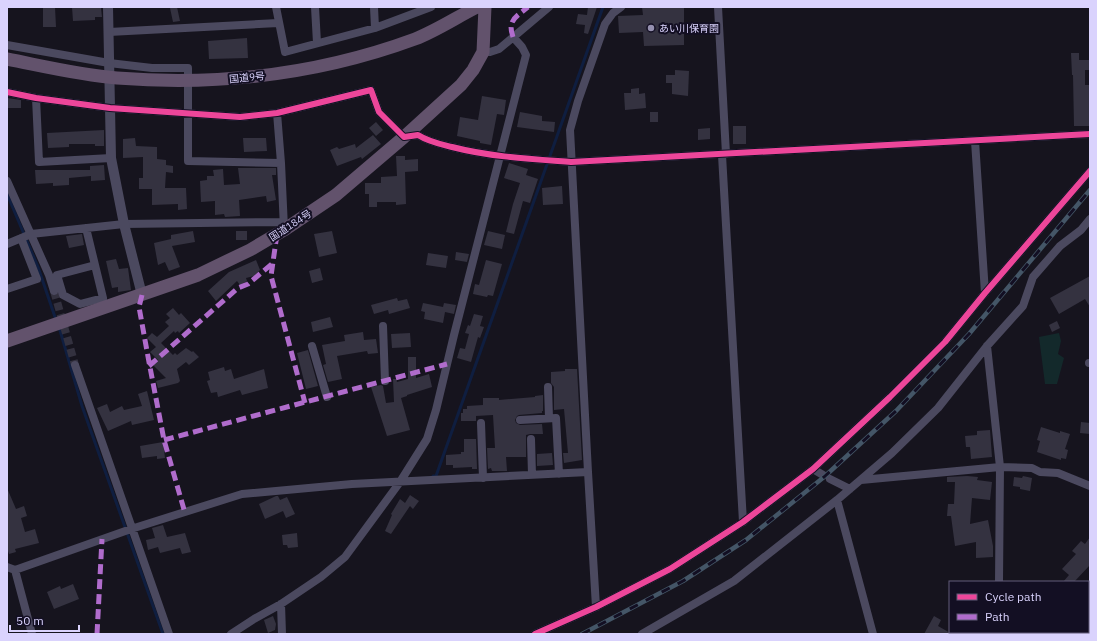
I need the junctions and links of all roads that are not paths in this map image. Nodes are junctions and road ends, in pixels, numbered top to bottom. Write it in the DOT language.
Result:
graph roads {
  1 [pos="108,7"];
  2 [pos="276,7"];
  3 [pos="315,7"];
  4 [pos="374,7"];
  5 [pos="431,7"];
  6 [pos="477,7"];
  7 [pos="485,7"];
  8 [pos="549,7"];
  9 [pos="621,7"];
  10 [pos="718,7"];
  11 [pos="278,23"];
  12 [pos="375,28"];
  13 [pos="109,32"];
  14 [pos="513,37"];
  15 [pos="317,43"];
  16 [pos="7,45"];
  17 [pos="483,52"];
  18 [pos="7,59"];
  19 [pos="109,63"];
  20 [pos="7,92"];
  21 [pos="36,98"];
  22 [pos="110,108"];
  23 [pos="189,113"];
  24 [pos="277,113"];
  25 [pos="1090,134"];
  26 [pos="404,137"];
  27 [pos="975,141"];
  28 [pos="724,155"];
  29 [pos="499,157"];
  30 [pos="111,158"];
  31 [pos="571,162"];
  32 [pos="281,163"];
  33 [pos="1090,171"];
  34 [pos="7,181"];
  35 [pos="1090,218"];
  36 [pos="124,224"];
  37 [pos="284,226"];
  38 [pos="86,228"];
  39 [pos="31,234"];
  40 [pos="21,238"];
  41 [pos="7,244"];
  42 [pos="95,265"];
  43 [pos="7,290"];
  44 [pos="54,292"];
  45 [pos="985,293"];
  46 [pos="142,295"];
  47 [pos="382,326"];
  48 [pos="7,341"];
  49 [pos="312,346"];
  50 [pos="987,346"];
  51 [pos="75,365"];
  52 [pos="385,381"];
  53 [pos="548,387"];
  54 [pos="327,397"];
  55 [pos="549,418"];
  56 [pos="520,420"];
  57 [pos="481,423"];
  58 [pos="531,438"];
  59 [pos="1000,467"];
  60 [pos="813,469"];
  61 [pos="588,472"];
  62 [pos="559,474"];
  63 [pos="532,475"];
  64 [pos="483,478"];
  65 [pos="861,480"];
  66 [pos="400,482"];
  67 [pos="1090,486"];
  68 [pos="850,489"];
  69 [pos="837,500"];
  70 [pos="744,522"];
  71 [pos="131,529"];
  72 [pos="7,567"];
  73 [pos="15,570"];
  74 [pos="999,581"];
  75 [pos="281,604"];
  76 [pos="596,608"];
  77 [pos="32,634"];
  78 [pos="169,634"];
  79 [pos="230,634"];
  80 [pos="282,634"];
  81 [pos="535,634"];
  82 [pos="642,634"];
  83 [pos="873,634"];
  1 -- 13 [label="street"];
  2 -- 11 [label="street"];
  3 -- 15 [label="street"];
  4 -- 12 [label="street"];
  5 -- 12 [label="street"];
  6 -- 18 [label="highway, 国道9号"];
  7 -- 17 [label="highway, 国道184号"];
  8 -- 14 [label="street"];
  9 -- 31 [label="street"];
  10 -- 28 [label="street"];
  11 -- 13 [label="street"];
  11 -- 15 [label="street"];
  12 -- 15 [label="street"];
  13 -- 19 [label="street"];
  14 -- 17 [label="street"];
  14 -- 29 [label="street"];
  16 -- 19 [label="street"];
  17 -- 26 [label="highway, 国道184号"];
  19 -- 22 [label="street"];
  19 -- 23 [label="street"];
  20 -- 21 [label="street"];
  21 -- 22 [label="street"];
  21 -- 30 [label="street"];
  22 -- 23 [label="street"];
  22 -- 30 [label="street"];
  23 -- 24 [label="street"];
  23 -- 32 [label="street"];
  24 -- 26 [label="street"];
  24 -- 32 [label="street"];
  25 -- 27 [label="street"];
  26 -- 29 [label="street"];
  26 -- 37 [label="highway, 国道184号"];
  27 -- 28 [label="street"];
  27 -- 45 [label="street"];
  28 -- 31 [label="street"];
  28 -- 70 [label="street"];
  29 -- 31 [label="street"];
  29 -- 66 [label="street"];
  30 -- 36 [label="street"];
  31 -- 61 [label="street"];
  32 -- 37 [label="street"];
  33 -- 45 [label="street"];
  34 -- 39 [label="street"];
  35 -- 50 [label="street"];
  36 -- 37 [label="street"];
  36 -- 38 [label="street"];
  36 -- 46 [label="street"];
  37 -- 46 [label="highway, 国道184号"];
  38 -- 39 [label="street"];
  38 -- 42 [label="street"];
  39 -- 40 [label="street"];
  39 -- 44 [label="street"];
  40 -- 41 [label="street"];
  40 -- 43 [label="street"];
  42 -- 42 [label="street"];
  45 -- 60 [label="street"];
  46 -- 48 [label="highway, 国道184号"];
  47 -- 52 [label="street"];
  49 -- 54 [label="street"];
  50 -- 59 [label="street"];
  50 -- 65 [label="street"];
  51 -- 71 [label="street"];
  53 -- 55 [label="street"];
  55 -- 56 [label="street"];
  55 -- 62 [label="street"];
  57 -- 64 [label="street"];
  58 -- 63 [label="street"];
  59 -- 65 [label="street"];
  59 -- 67 [label="street"];
  59 -- 74 [label="street"];
  60 -- 68 [label="street"];
  60 -- 70 [label="street"];
  61 -- 62 [label="street"];
  61 -- 76 [label="street"];
  62 -- 63 [label="street"];
  63 -- 64 [label="street"];
  64 -- 66 [label="street"];
  65 -- 68 [label="street"];
  66 -- 71 [label="street"];
  66 -- 75 [label="street"];
  68 -- 69 [label="street"];
  69 -- 82 [label="street"];
  69 -- 83 [label="street"];
  70 -- 76 [label="street"];
  71 -- 73 [label="street"];
  71 -- 78 [label="street"];
  72 -- 73 [label="street"];
  73 -- 77 [label="street"];
  75 -- 79 [label="street"];
  75 -- 80 [label="street"];
  76 -- 81 [label="street"];
}
